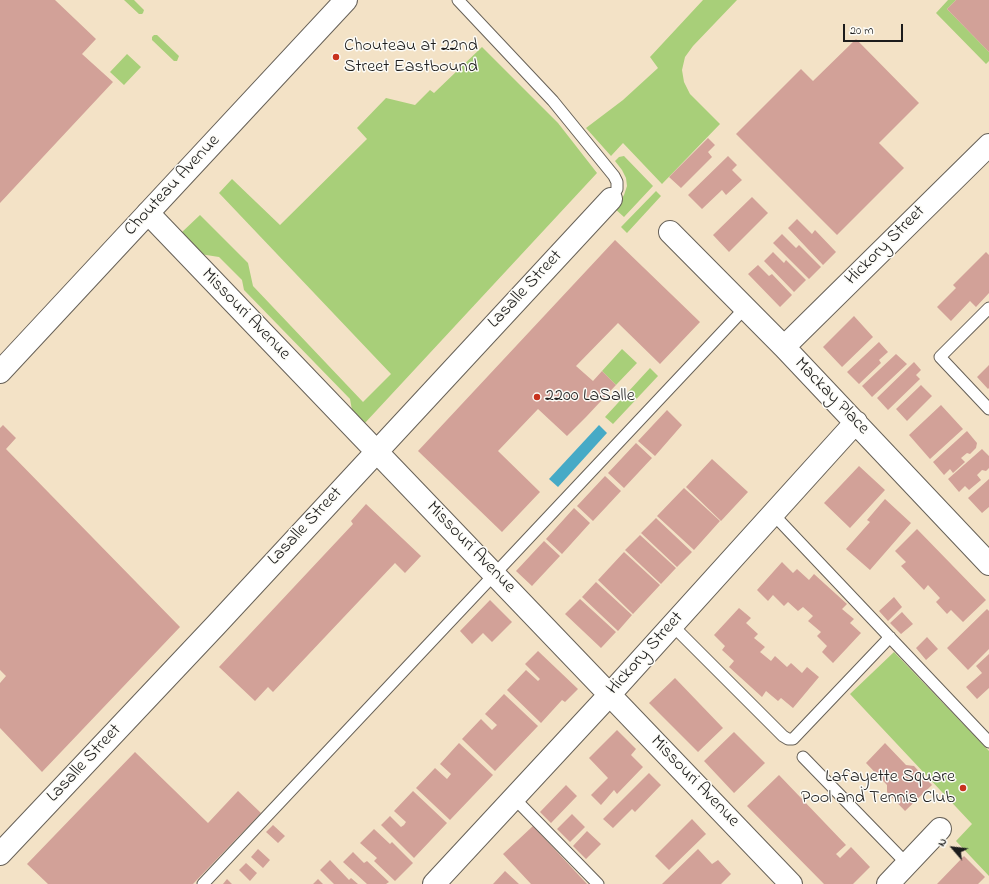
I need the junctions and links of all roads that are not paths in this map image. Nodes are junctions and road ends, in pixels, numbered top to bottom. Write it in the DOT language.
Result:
graph roads {
  1 [pos="346,0"];
  2 [pos="458,0"];
  3 [pos="989,145"];
  4 [pos="611,199"];
  5 [pos="148,213"];
  6 [pos="670,232"];
  7 [pos="745,308"];
  8 [pos="989,308"];
  9 [pos="784,347"];
  10 [pos="0,372"];
  11 [pos="989,409"];
  12 [pos="856,422"];
  13 [pos="376,451"];
  14 [pos="773,514"];
  15 [pos="989,564"];
  16 [pos="494,574"];
  17 [pos="672,625"];
  18 [pos="890,637"];
  19 [pos="610,694"];
  20 [pos="989,742"];
  21 [pos="802,757"];
  22 [pos="514,798"];
  23 [pos="940,829"];
  24 [pos="0,854"];
  25 [pos="907,864"];
  26 [pos="203,884"];
  27 [pos="434,884"];
  28 [pos="598,884"];
  29 [pos="791,884"];
  30 [pos="888,884"];
  1 -- 5 [label="street, Chouteau Avenue"];
  2 -- 4 [label="lane"];
  3 -- 9 [label="street, Hickory Street"];
  4 -- 13 [label="street, Lasalle Street"];
  5 -- 10 [label="street, Chouteau Avenue"];
  5 -- 13 [label="street, Missouri Avenue"];
  6 -- 7 [label="street, Mackay Place"];
  7 -- 9 [label="street, Mackay Place"];
  7 -- 16 [label="lane"];
  8 -- 11 [label="lane"];
  9 -- 12 [label="street, Mackay Place"];
  12 -- 14 [label="street, Hickory Street"];
  12 -- 15 [label="street, Mackay Place"];
  13 -- 16 [label="street, Missouri Avenue"];
  13 -- 24 [label="street, Lasalle Street"];
  14 -- 17 [label="street, Hickory Street"];
  14 -- 18 [label="lane"];
  16 -- 19 [label="street, Missouri Avenue"];
  16 -- 26 [label="lane"];
  17 -- 18 [label="lane"];
  17 -- 19 [label="street, Hickory Street"];
  18 -- 20 [label="lane"];
  19 -- 22 [label="street, Hickory Street"];
  19 -- 29 [label="street, Missouri Avenue"];
  21 -- 25 [label="lane"];
  22 -- 27 [label="street, Hickory Street"];
  22 -- 28 [label="lane"];
  23 -- 25 [label="street"];
  25 -- 30 [label="street"];
}
